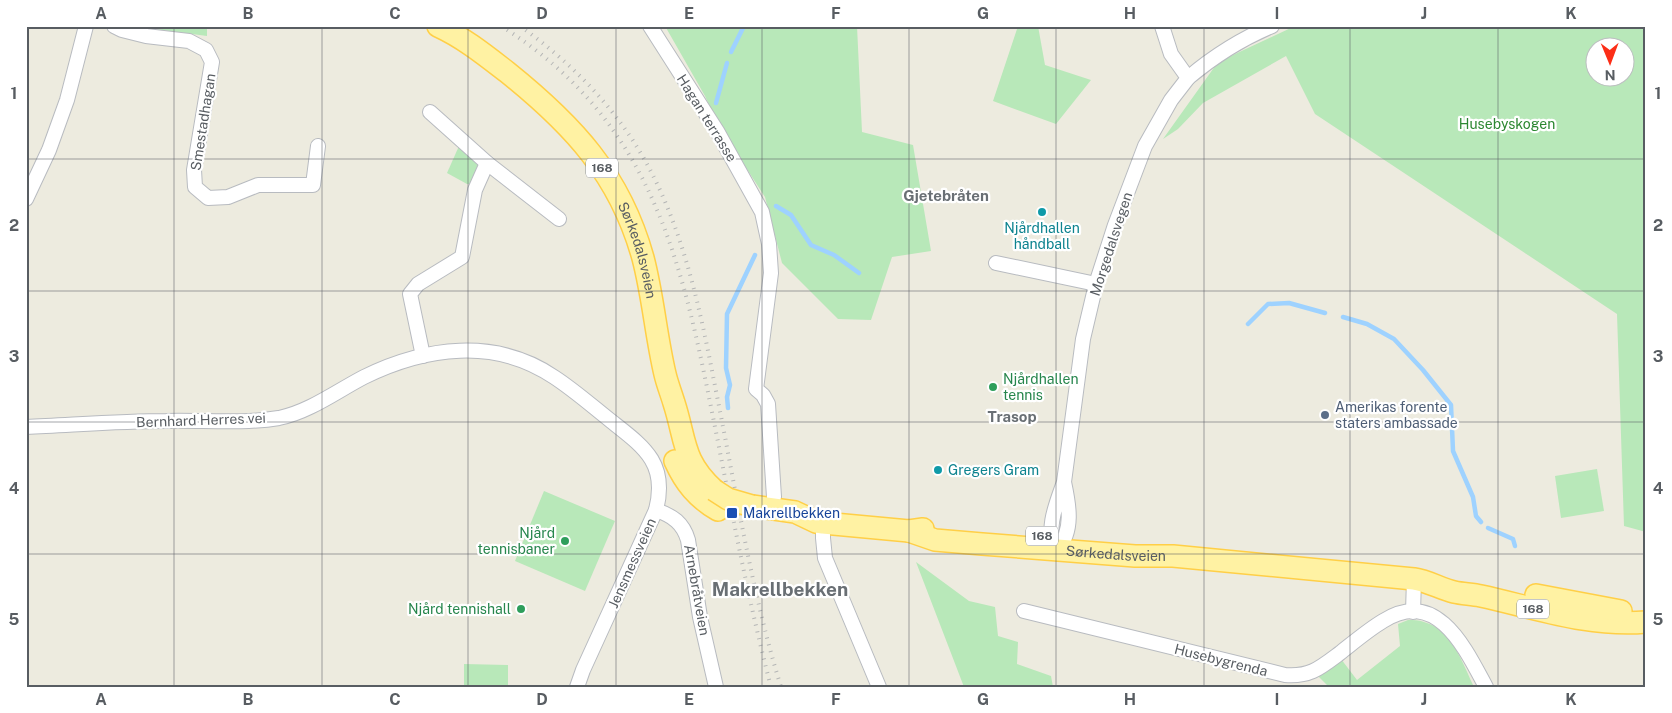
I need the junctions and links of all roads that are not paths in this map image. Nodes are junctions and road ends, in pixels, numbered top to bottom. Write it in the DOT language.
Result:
graph roads {
  1 [pos="86,26"];
  2 [pos="114,26"];
  3 [pos="438,26"];
  4 [pos="650,26"];
  5 [pos="1162,26"];
  6 [pos="1272,26"];
  7 [pos="1188,78"];
  8 [pos="430,112"];
  9 [pos="318,146"];
  10 [pos="487,163"];
  11 [pos="26,199"];
  12 [pos="559,219"];
  13 [pos="996,263"];
  14 [pos="1096,284"];
  15 [pos="423,356"];
  16 [pos="26,427"];
  17 [pos="637,440"];
  18 [pos="774,497"];
  19 [pos="656,510"];
  20 [pos="819,522"];
  21 [pos="1058,541"];
  22 [pos="1418,580"];
  23 [pos="1024,611"];
  24 [pos="1413,612"];
  25 [pos="1646,616"];
  26 [pos="1646,622"];
  27 [pos="577,687"];
  28 [pos="716,687"];
  29 [pos="879,687"];
  30 [pos="1486,687"];
  1 -- 11 [label="street"];
  2 -- 9 [label="street, Smestadhagan"];
  3 -- 20 [label="main road, Sørkedalsveien / 168"];
  4 -- 18 [label="street, Hagan terrasse"];
  5 -- 7 [label="street"];
  6 -- 7 [label="street, Morgedalsvegen"];
  7 -- 14 [label="street, Morgedalsvegen"];
  8 -- 10 [label="street"];
  10 -- 12 [label="street"];
  10 -- 15 [label="street"];
  13 -- 14 [label="street"];
  14 -- 21 [label="street, Morgedalsvegen"];
  15 -- 16 [label="street, Bernhard Herres vei"];
  15 -- 17 [label="street, Bernhard Herres vei"];
  17 -- 19 [label="street, Jensmessveien"];
  19 -- 27 [label="street, Jensmessveien"];
  19 -- 28 [label="street, Arnebråtveien"];
  20 -- 21 [label="main road, Sørkedalsveien / 168"];
  20 -- 29 [label="street"];
  21 -- 22 [label="main road, Sørkedalsveien / 168"];
  22 -- 24 [label="street"];
  22 -- 25 [label="main road, Sørkedalsveien / 168"];
  22 -- 26 [label="main road, Sørkedalsveien / 168"];
  23 -- 24 [label="street, Husebygrenda"];
  24 -- 30 [label="street, Husebygrenda"];
}
